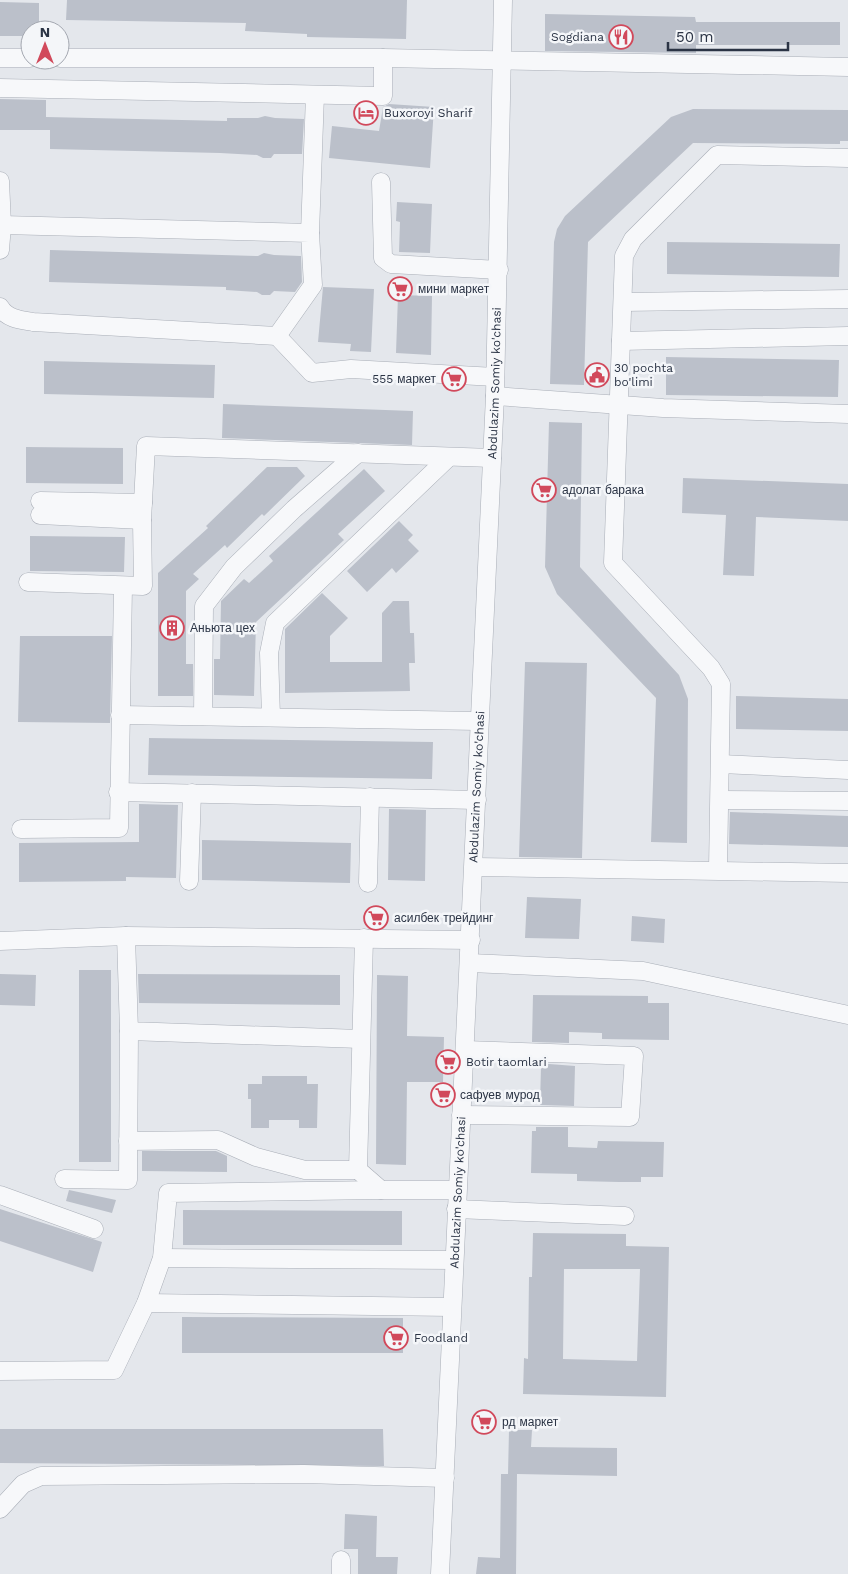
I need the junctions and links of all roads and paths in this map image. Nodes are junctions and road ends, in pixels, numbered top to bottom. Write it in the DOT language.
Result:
graph roads {
  1 [pos="503,0"];
  2 [pos="0,58"];
  3 [pos="20,58"];
  4 [pos="70,58"];
  5 [pos="383,58"];
  6 [pos="503,61"];
  7 [pos="848,68"];
  8 [pos="0,88"];
  9 [pos="315,95"];
  10 [pos="848,158"];
  11 [pos="0,181"];
  12 [pos="381,182"];
  13 [pos="2,226"];
  14 [pos="310,233"];
  15 [pos="0,250"];
  16 [pos="499,270"];
  17 [pos="848,299"];
  18 [pos="623,302"];
  19 [pos="0,307"];
  20 [pos="277,336"];
  21 [pos="848,336"];
  22 [pos="621,341"];
  23 [pos="495,377"];
  24 [pos="494,396"];
  25 [pos="618,404"];
  26 [pos="848,414"];
  27 [pos="358,453"];
  28 [pos="449,456"];
  29 [pos="492,458"];
  30 [pos="40,508"];
  31 [pos="142,511"];
  32 [pos="28,582"];
  33 [pos="122,586"];
  34 [pos="120,715"];
  35 [pos="203,716"];
  36 [pos="271,717"];
  37 [pos="478,721"];
  38 [pos="721,764"];
  39 [pos="848,770"];
  40 [pos="118,792"];
  41 [pos="192,793"];
  42 [pos="370,797"];
  43 [pos="477,800"];
  44 [pos="720,800"];
  45 [pos="848,801"];
  46 [pos="21,829"];
  47 [pos="474,867"];
  48 [pos="718,870"];
  49 [pos="848,873"];
  50 [pos="189,880"];
  51 [pos="368,883"];
  52 [pos="126,936"];
  53 [pos="364,938"];
  54 [pos="471,940"];
  55 [pos="0,941"];
  56 [pos="470,962"];
  57 [pos="848,1015"];
  58 [pos="129,1031"];
  59 [pos="360,1040"];
  60 [pos="465,1050"];
  61 [pos="461,1114"];
  62 [pos="128,1141"];
  63 [pos="358,1170"];
  64 [pos="64,1179"];
  65 [pos="381,1190"];
  66 [pos="457,1190"];
  67 [pos="0,1195"];
  68 [pos="456,1209"];
  69 [pos="625,1216"];
  70 [pos="94,1229"];
  71 [pos="162,1258"];
  72 [pos="454,1260"];
  73 [pos="146,1303"];
  74 [pos="452,1307"];
  75 [pos="0,1371"];
  76 [pos="445,1478"];
  77 [pos="0,1509"];
  78 [pos="440,1574"];
  1 -- 6 [label="street, Abdulazim Somiy ko'chasi"];
  2 -- 3 [label="street"];
  4 -- 5 [label="street"];
  5 -- 6 [label="street"];
  5 -- 9 [label="street"];
  6 -- 7 [label="street"];
  6 -- 16 [label="street, Abdulazim Somiy ko'chasi"];
  8 -- 9 [label="street"];
  9 -- 14 [label="street"];
  10 -- 18 [label="street"];
  11 -- 13 [label="street"];
  12 -- 16 [label="street"];
  13 -- 14 [label="street"];
  13 -- 15 [label="street"];
  14 -- 20 [label="street"];
  16 -- 23 [label="street, Abdulazim Somiy ko'chasi"];
  17 -- 18 [label="street"];
  18 -- 22 [label="street"];
  19 -- 20 [label="street"];
  20 -- 23 [label="street"];
  21 -- 22 [label="street"];
  22 -- 25 [label="street"];
  23 -- 24 [label="street, Abdulazim Somiy ko'chasi"];
  24 -- 25 [label="street"];
  24 -- 29 [label="street, Abdulazim Somiy ko'chasi"];
  25 -- 26 [label="street"];
  25 -- 38 [label="street"];
  27 -- 28 [label="street"];
  27 -- 31 [label="street"];
  27 -- 35 [label="street"];
  28 -- 29 [label="street"];
  28 -- 36 [label="street"];
  29 -- 37 [label="street, Abdulazim Somiy ko'chasi"];
  30 -- 31 [label="street"];
  31 -- 33 [label="street"];
  32 -- 33 [label="street"];
  33 -- 34 [label="street"];
  34 -- 35 [label="street"];
  34 -- 40 [label="street"];
  35 -- 36 [label="street"];
  36 -- 37 [label="street"];
  37 -- 43 [label="street, Abdulazim Somiy ko'chasi"];
  38 -- 39 [label="street"];
  38 -- 44 [label="street"];
  40 -- 41 [label="street"];
  40 -- 46 [label="street"];
  41 -- 42 [label="street"];
  41 -- 50 [label="street"];
  42 -- 43 [label="street"];
  42 -- 51 [label="street"];
  43 -- 47 [label="street, Abdulazim Somiy ko'chasi"];
  44 -- 45 [label="street"];
  44 -- 48 [label="street"];
  47 -- 48 [label="street"];
  47 -- 54 [label="street, Abdulazim Somiy ko'chasi"];
  48 -- 49 [label="street"];
  52 -- 53 [label="street"];
  52 -- 55 [label="street"];
  52 -- 58 [label="street"];
  53 -- 54 [label="street"];
  53 -- 59 [label="street"];
  54 -- 56 [label="street, Abdulazim Somiy ko'chasi"];
  56 -- 57 [label="street"];
  56 -- 60 [label="street, Abdulazim Somiy ko'chasi"];
  58 -- 59 [label="street"];
  58 -- 62 [label="street"];
  59 -- 63 [label="street"];
  60 -- 61 [label="street, Abdulazim Somiy ko'chasi"];
  60 -- 61 [label="street"];
  61 -- 66 [label="street, Abdulazim Somiy ko'chasi"];
  62 -- 63 [label="street"];
  62 -- 64 [label="street"];
  63 -- 65 [label="street"];
  65 -- 66 [label="street"];
  65 -- 71 [label="street"];
  66 -- 68 [label="street, Abdulazim Somiy ko'chasi"];
  67 -- 70 [label="street"];
  68 -- 69 [label="street"];
  68 -- 72 [label="street, Abdulazim Somiy ko'chasi"];
  71 -- 72 [label="street"];
  71 -- 73 [label="street"];
  72 -- 74 [label="street, Abdulazim Somiy ko'chasi"];
  73 -- 74 [label="street"];
  73 -- 75 [label="street"];
  74 -- 76 [label="street, Abdulazim Somiy ko'chasi"];
  76 -- 77 [label="street"];
  76 -- 78 [label="street, Abdulazim Somiy ko'chasi"];
}
